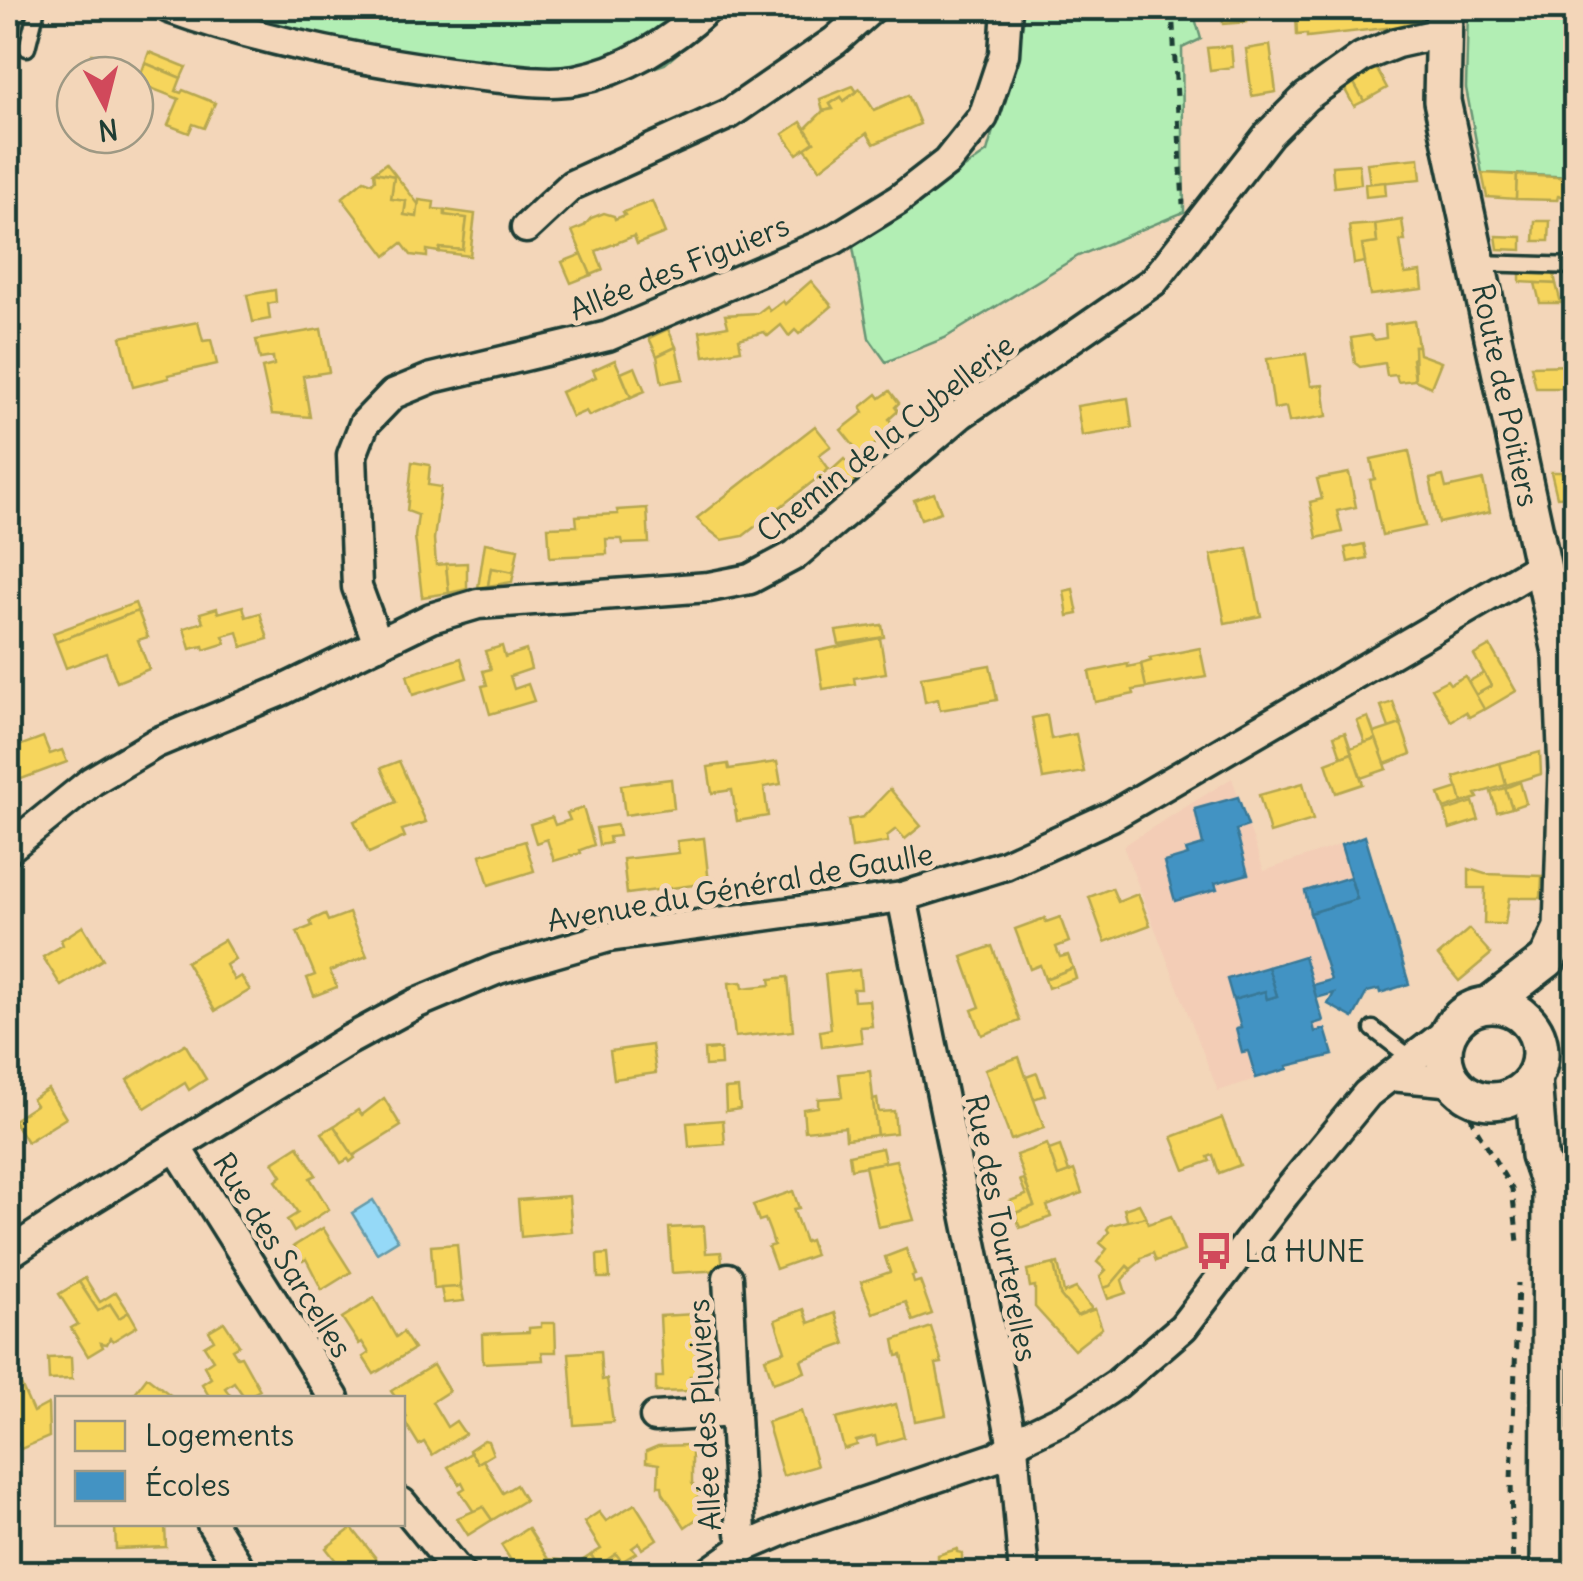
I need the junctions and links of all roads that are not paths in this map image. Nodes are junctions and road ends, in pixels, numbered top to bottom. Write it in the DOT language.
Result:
graph roads {
  1 [pos="37,8"];
  2 [pos="168,8"];
  3 [pos="708,8"];
  4 [pos="872,8"];
  5 [pos="1007,8"];
  6 [pos="1443,20"];
  7 [pos="27,48"];
  8 [pos="526,228"];
  9 [pos="1477,264"];
  10 [pos="1576,266"];
  11 [pos="1542,565"];
  12 [pos="378,644"];
  13 [pos="1571,806"];
  14 [pos="8,849"];
  15 [pos="902,896"];
  16 [pos="1562,941"];
  17 [pos="1490,1004"];
  18 [pos="1373,1029"];
  19 [pos="1451,1029"];
  20 [pos="1536,1031"];
  21 [pos="1402,1067"];
  22 [pos="1533,1079"];
  23 [pos="1465,1090"];
  24 [pos="176,1147"];
  25 [pos="1540,1155"];
  26 [pos="8,1254"];
  27 [pos="728,1278"];
  28 [pos="329,1396"];
  29 [pos="735,1412"];
  30 [pos="655,1416"];
  31 [pos="1012,1446"];
  32 [pos="405,1507"];
  33 [pos="213,1526"];
  34 [pos="745,1547"];
  35 [pos="238,1564"];
  36 [pos="460,1574"];
  37 [pos="707,1574"];
  38 [pos="1024,1574"];
  39 [pos="1549,1574"];
  1 -- 7 [label="lane"];
  2 -- 3 [label="street"];
  4 -- 8 [label="street"];
  5 -- 12 [label="street, Allée des Figuiers"];
  6 -- 9 [label="street, Route de Poitiers"];
  6 -- 12 [label="street, Chemin de la Cybellerie"];
  9 -- 10 [label="lane"];
  9 -- 11 [label="street, Route de Poitiers"];
  11 -- 13 [label="street, Route de Poitiers"];
  11 -- 15 [label="street, Avenue du Général de Gaulle"];
  12 -- 14 [label="street, Chemin de la Cybellerie"];
  13 -- 16 [label="street, Route de Poitiers"];
  15 -- 24 [label="street, Avenue du Général de Gaulle"];
  15 -- 31 [label="street, Rue des Tourterelles"];
  16 -- 17 [label="street"];
  16 -- 20 [label="street, Route de Poitiers"];
  17 -- 19 [label="street"];
  17 -- 20 [label="street"];
  18 -- 21 [label="lane"];
  19 -- 21 [label="street"];
  19 -- 23 [label="street"];
  20 -- 22 [label="street"];
  21 -- 23 [label="street"];
  21 -- 31 [label="street"];
  22 -- 23 [label="street"];
  22 -- 25 [label="street"];
  23 -- 25 [label="street"];
  24 -- 26 [label="street, Avenue du Général de Gaulle"];
  24 -- 28 [label="street, Rue des Sarcelles"];
  25 -- 39 [label="street"];
  27 -- 29 [label="street, Allée des Pluviers"];
  29 -- 30 [label="street"];
  29 -- 34 [label="street, Allée des Pluviers"];
  31 -- 34 [label="street"];
  31 -- 38 [label="street, Rue des Tourterelles"];
  32 -- 36 [label="street"];
  33 -- 35 [label="street"];
  34 -- 37 [label="street"];
}
